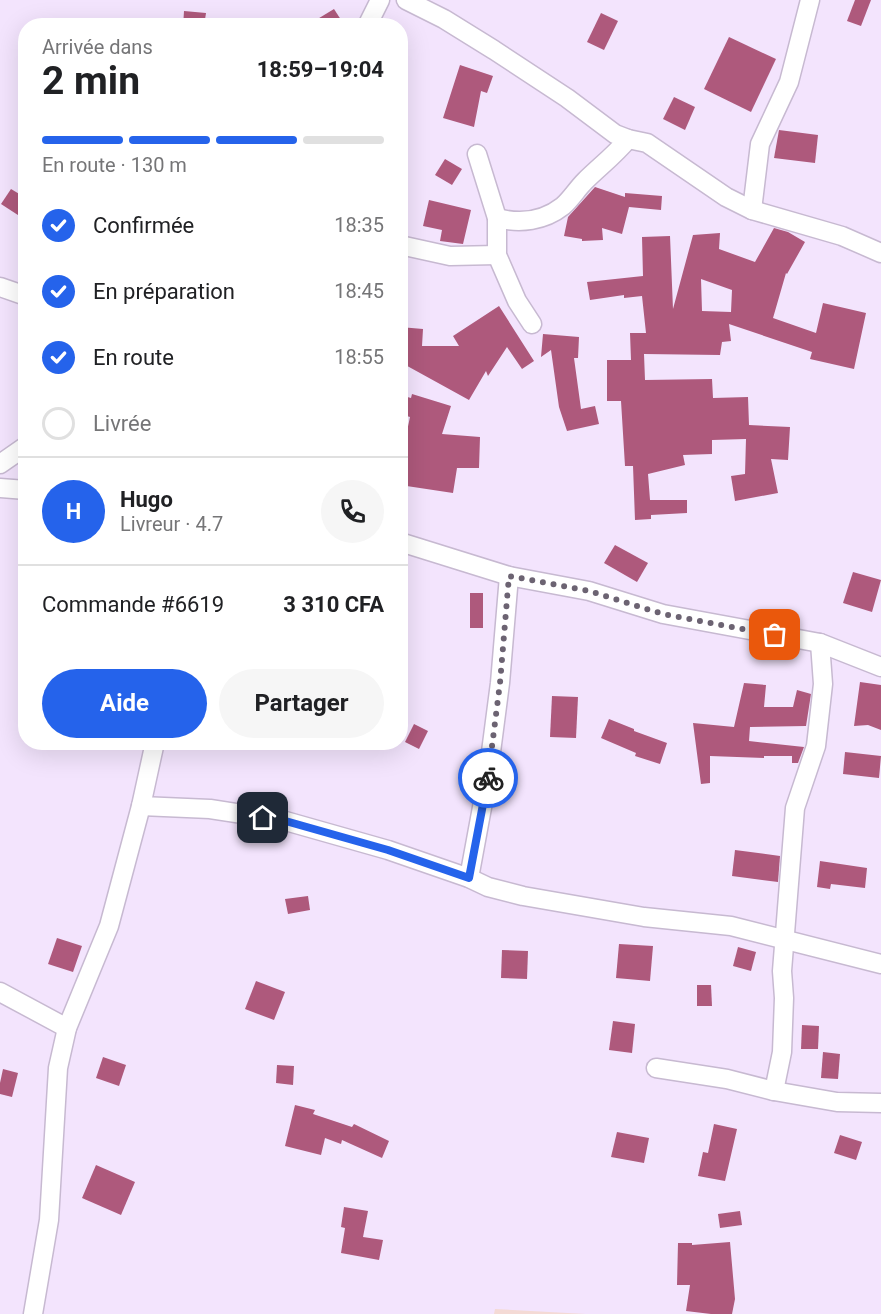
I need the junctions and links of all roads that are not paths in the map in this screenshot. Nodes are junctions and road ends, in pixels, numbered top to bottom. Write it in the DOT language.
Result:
graph roads {
  1 [pos="380,0"];
  2 [pos="405,0"];
  3 [pos="810,0"];
  4 [pos="371,18"];
  5 [pos="628,139"];
  6 [pos="477,154"];
  7 [pos="752,210"];
  8 [pos="497,218"];
  9 [pos="408,247"];
  10 [pos="881,253"];
  11 [pos="497,255"];
  12 [pos="0,287"];
  13 [pos="18,293"];
  14 [pos="532,324"];
  15 [pos="18,452"];
  16 [pos="0,464"];
  17 [pos="0,488"];
  18 [pos="18,489"];
  19 [pos="408,544"];
  20 [pos="509,576"];
  21 [pos="820,643"];
  22 [pos="881,667"];
  23 [pos="153,750"];
  24 [pos="141,806"];
  25 [pos="469,878"];
  26 [pos="785,940"];
  27 [pos="881,964"];
  28 [pos="0,992"];
  29 [pos="67,1028"];
  30 [pos="656,1068"];
  31 [pos="774,1091"];
  32 [pos="881,1103"];
  33 [pos="33,1314"];
  1 -- 4 [label="street"];
  2 -- 5 [label="street"];
  3 -- 7 [label="street"];
  5 -- 7 [label="street"];
  5 -- 8 [label="street"];
  6 -- 8 [label="street"];
  7 -- 10 [label="street"];
  8 -- 11 [label="street"];
  9 -- 11 [label="street"];
  11 -- 14 [label="street"];
  12 -- 13 [label="street"];
  15 -- 16 [label="street"];
  17 -- 18 [label="street"];
  19 -- 20 [label="street"];
  20 -- 21 [label="street"];
  20 -- 25 [label="street"];
  21 -- 22 [label="street"];
  21 -- 26 [label="street"];
  23 -- 24 [label="street"];
  24 -- 25 [label="street"];
  24 -- 29 [label="street"];
  25 -- 26 [label="street"];
  26 -- 27 [label="street"];
  26 -- 31 [label="street"];
  28 -- 29 [label="street"];
  29 -- 33 [label="street"];
  30 -- 31 [label="street"];
  31 -- 32 [label="street"];
}
